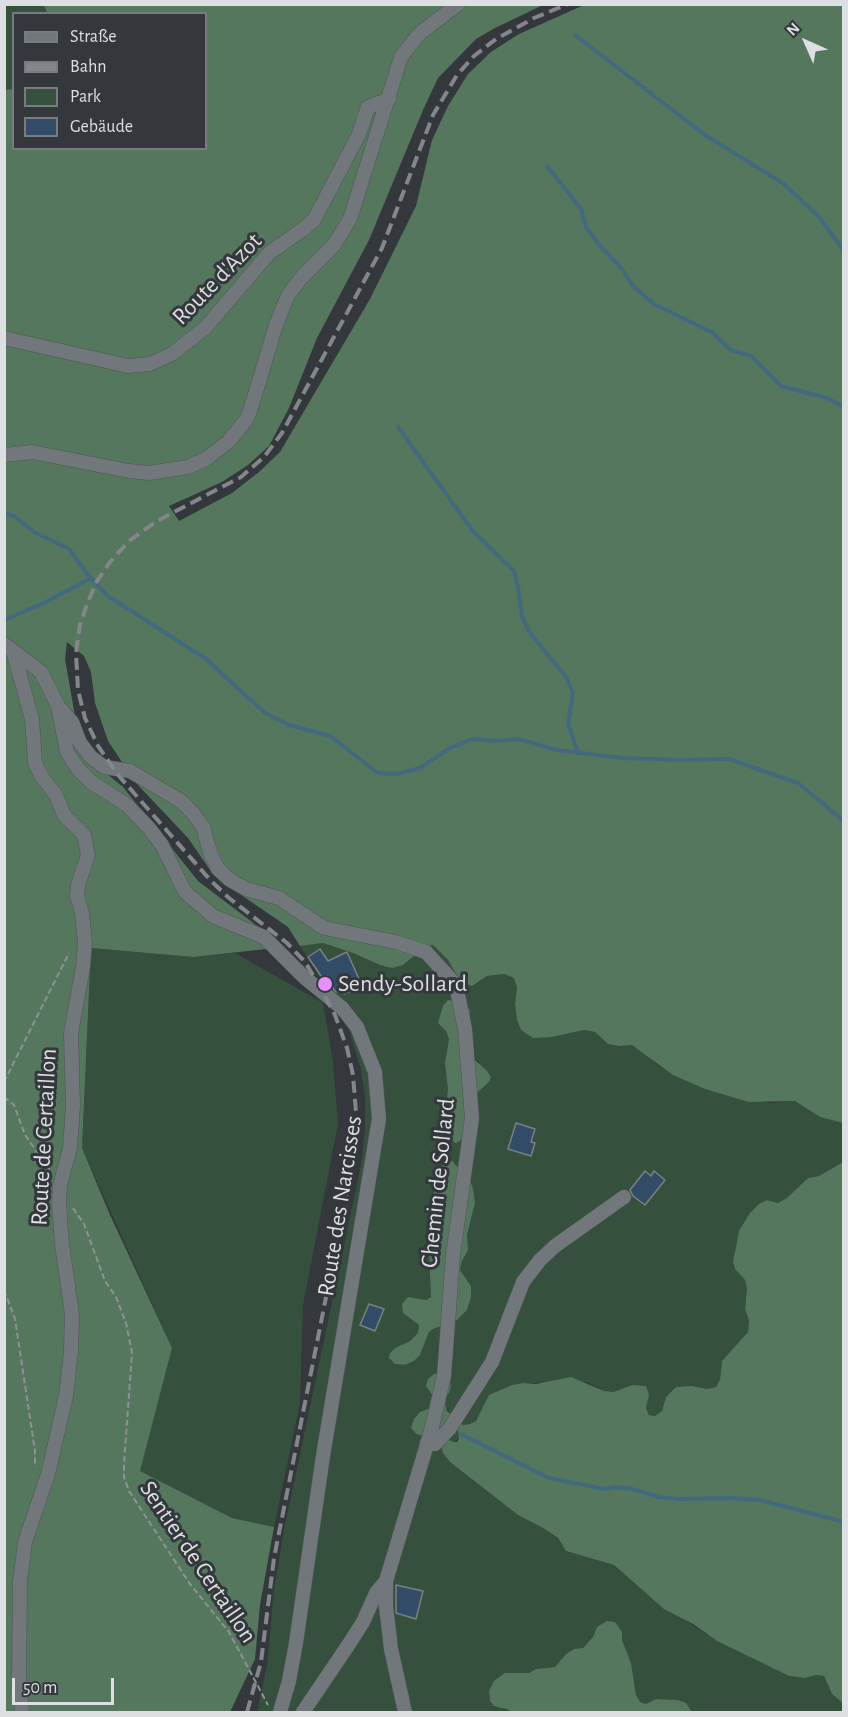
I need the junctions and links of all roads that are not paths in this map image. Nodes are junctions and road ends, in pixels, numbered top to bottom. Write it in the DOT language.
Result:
graph roads {
  1 [pos="458,4"];
  2 [pos="388,99"];
  3 [pos="4,338"];
  4 [pos="4,455"];
  5 [pos="9,648"];
  6 [pos="58,706"];
  7 [pos="624,1197"];
  8 [pos="427,1443"];
  9 [pos="386,1581"];
  10 [pos="22,1713"];
  11 [pos="280,1713"];
  12 [pos="303,1713"];
  13 [pos="405,1713"];
  1 -- 2 [label="street"];
  2 -- 3 [label="street, Route d'Azot"];
  2 -- 4 [label="street"];
  5 -- 6 [label="street, Route des Narcisses"];
  5 -- 10 [label="street, Route de Certaillon"];
  6 -- 8 [label="street, Chemin de Sollard"];
  6 -- 11 [label="street, Route des Narcisses"];
  7 -- 8 [label="street"];
  8 -- 9 [label="street, Chemin de Sollard"];
  9 -- 12 [label="street"];
  9 -- 13 [label="street, Chemin de Sollard"];
}
